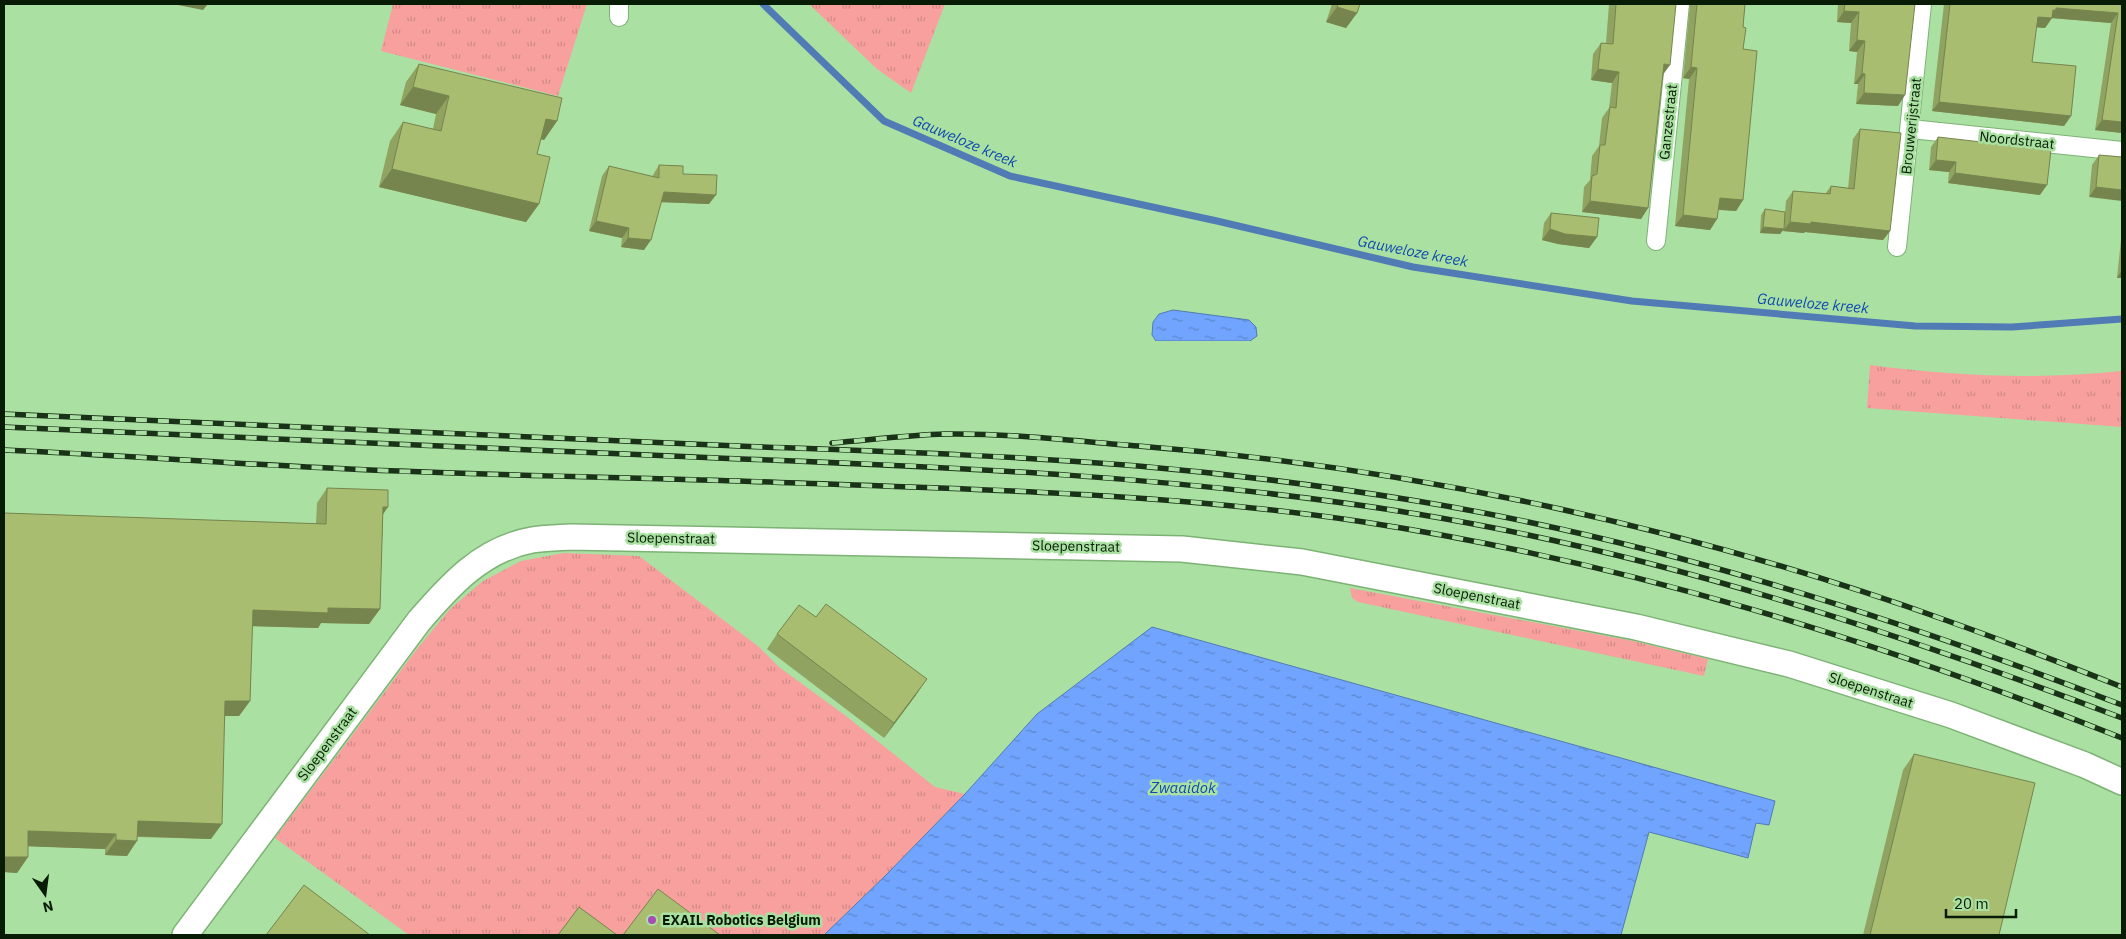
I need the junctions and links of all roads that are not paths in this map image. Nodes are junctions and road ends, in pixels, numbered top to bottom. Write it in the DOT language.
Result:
graph roads {
  1 [pos="1680,4"];
  2 [pos="1922,4"];
  3 [pos="1911,128"];
  4 [pos="2122,151"];
  5 [pos="1656,241"];
  6 [pos="1897,247"];
  7 [pos="2122,782"];
  8 [pos="185,935"];
  1 -- 5 [label="street, Ganzestraat"];
  2 -- 3 [label="street, Brouwerijstraat"];
  3 -- 4 [label="street, Noordstraat"];
  3 -- 6 [label="street, Brouwerijstraat"];
  7 -- 8 [label="street, Sloepenstraat"];
}
